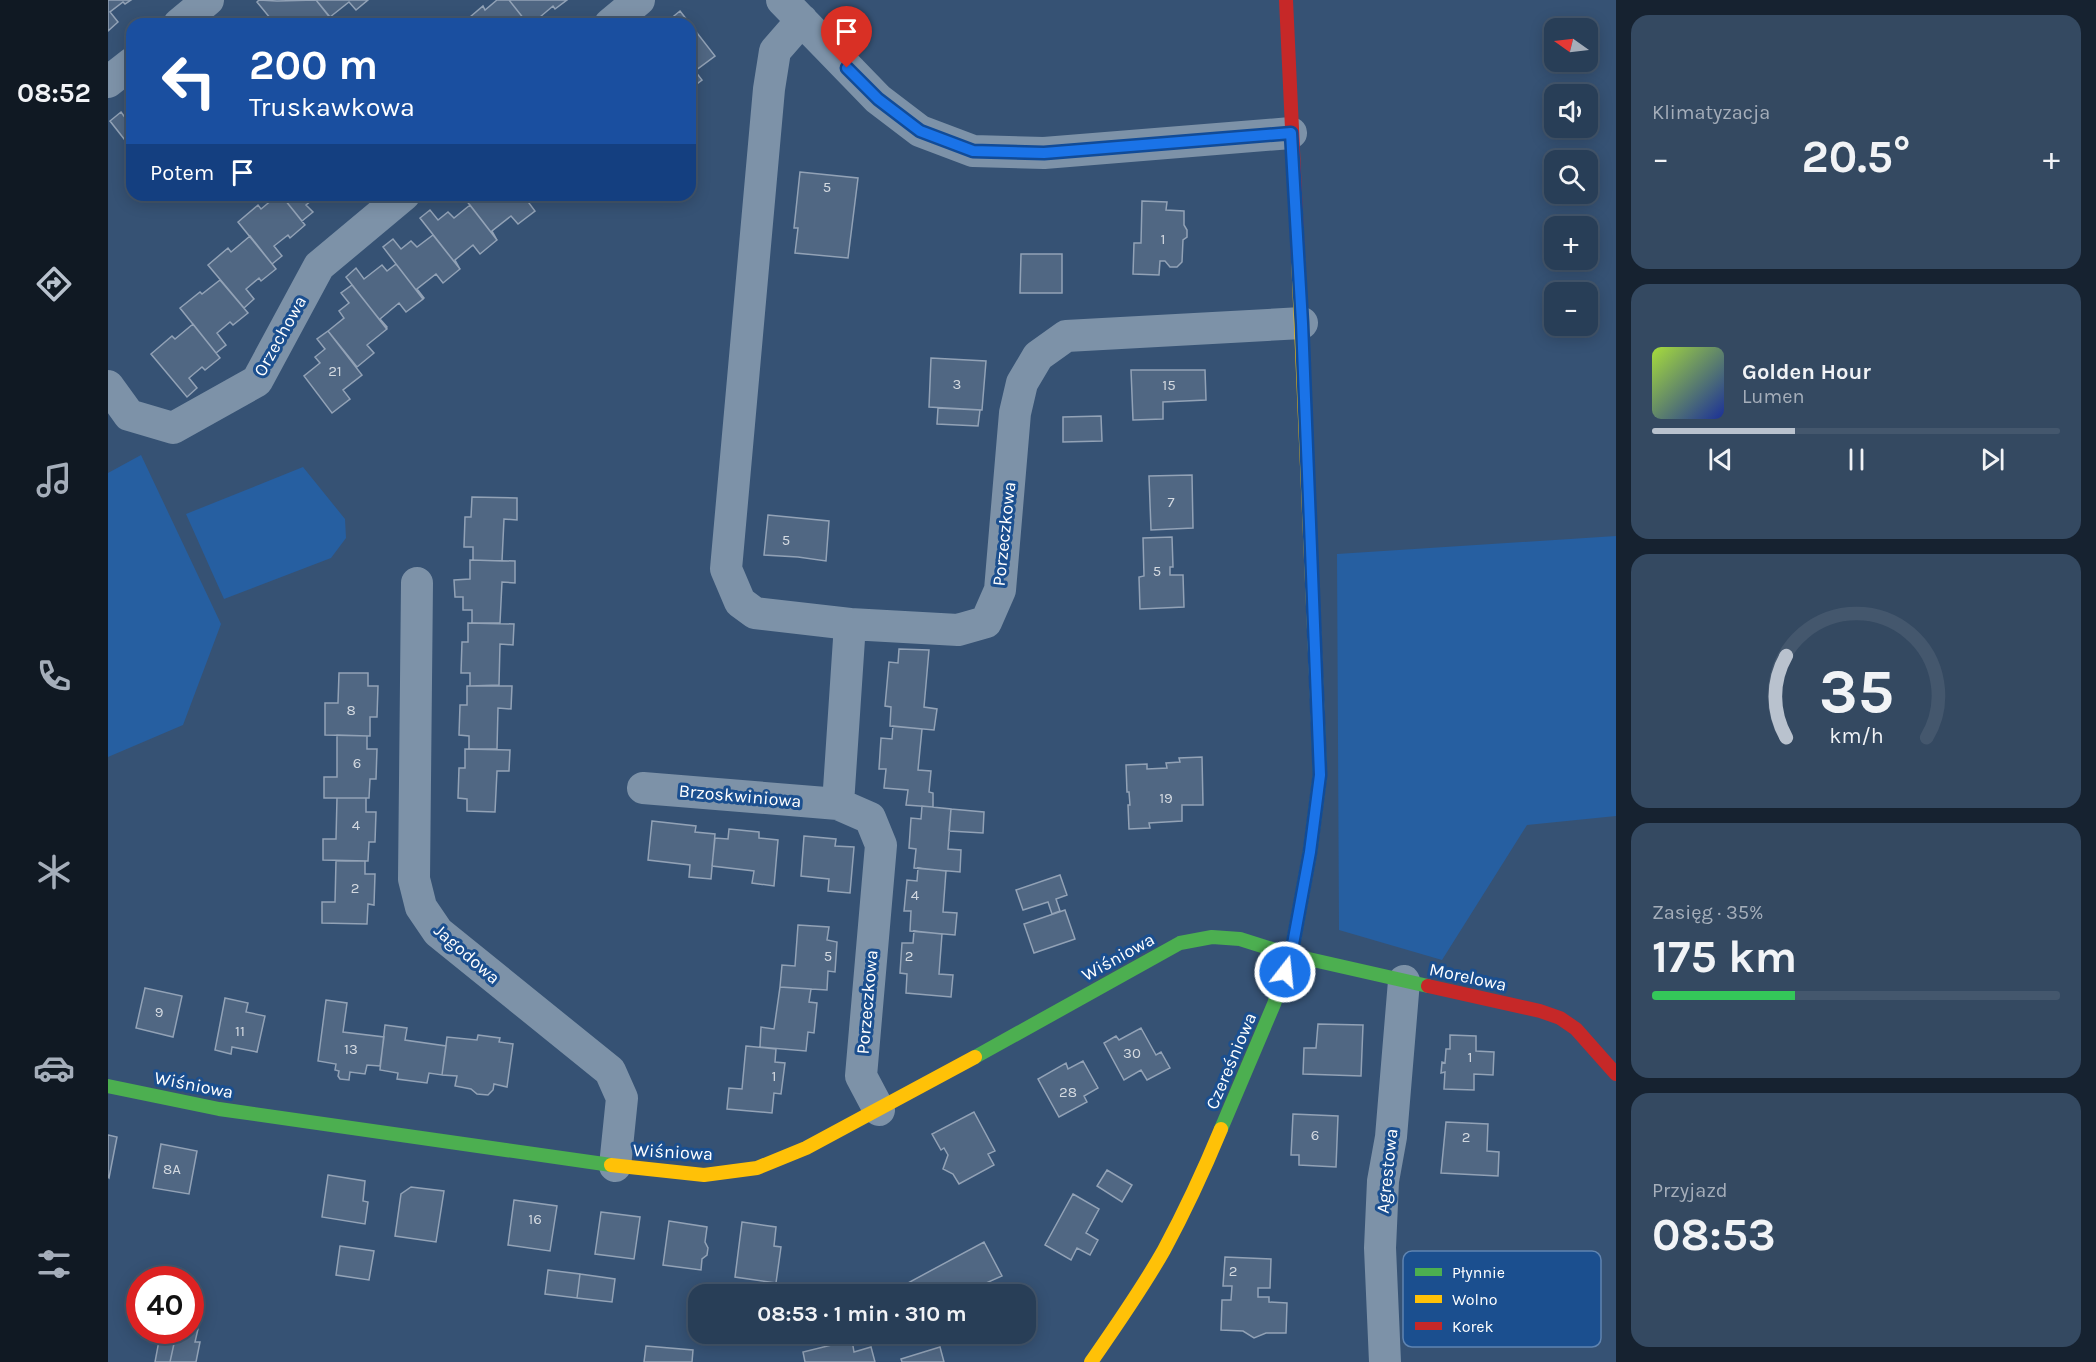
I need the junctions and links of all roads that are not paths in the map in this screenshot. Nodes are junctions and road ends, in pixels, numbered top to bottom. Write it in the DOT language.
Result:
graph roads {
  1 [pos="208,0"];
  2 [pos="639,0"];
  3 [pos="1286,0"];
  4 [pos="792,10"];
  5 [pos="186,18"];
  6 [pos="617,18"];
  7 [pos="126,68"];
  8 [pos="108,82"];
  9 [pos="1291,133"];
  10 [pos="397,201"];
  11 [pos="1302,323"];
  12 [pos="108,386"];
  13 [pos="417,583"];
  14 [pos="850,624"];
  15 [pos="643,788"];
  16 [pos="838,804"];
  17 [pos="1291,955"];
  18 [pos="1404,981"];
  19 [pos="1616,1074"];
  20 [pos="108,1086"];
  21 [pos="879,1110"];
  22 [pos="615,1166"];
  23 [pos="1092,1362"];
  24 [pos="1385,1362"];
  1 -- 5 [label="street"];
  2 -- 6 [label="street"];
  3 -- 9 [label="street, Czereśniowa"];
  4 -- 9 [label="street"];
  4 -- 14 [label="street"];
  7 -- 8 [label="street"];
  9 -- 11 [label="street, Czereśniowa"];
  10 -- 12 [label="street, Orzechowa"];
  11 -- 14 [label="street, Porzeczkowa"];
  11 -- 17 [label="street, Czereśniowa"];
  13 -- 22 [label="street, Jagodowa"];
  14 -- 16 [label="street"];
  15 -- 16 [label="street, Brzoskwiniowa"];
  16 -- 21 [label="street, Porzeczkowa"];
  17 -- 18 [label="street, Morelowa"];
  17 -- 21 [label="street, Wiśniowa"];
  17 -- 23 [label="street, Czereśniowa"];
  18 -- 19 [label="street, Morelowa"];
  18 -- 24 [label="street, Agrestowa"];
  20 -- 22 [label="street, Wiśniowa"];
  21 -- 22 [label="street, Wiśniowa"];
}
